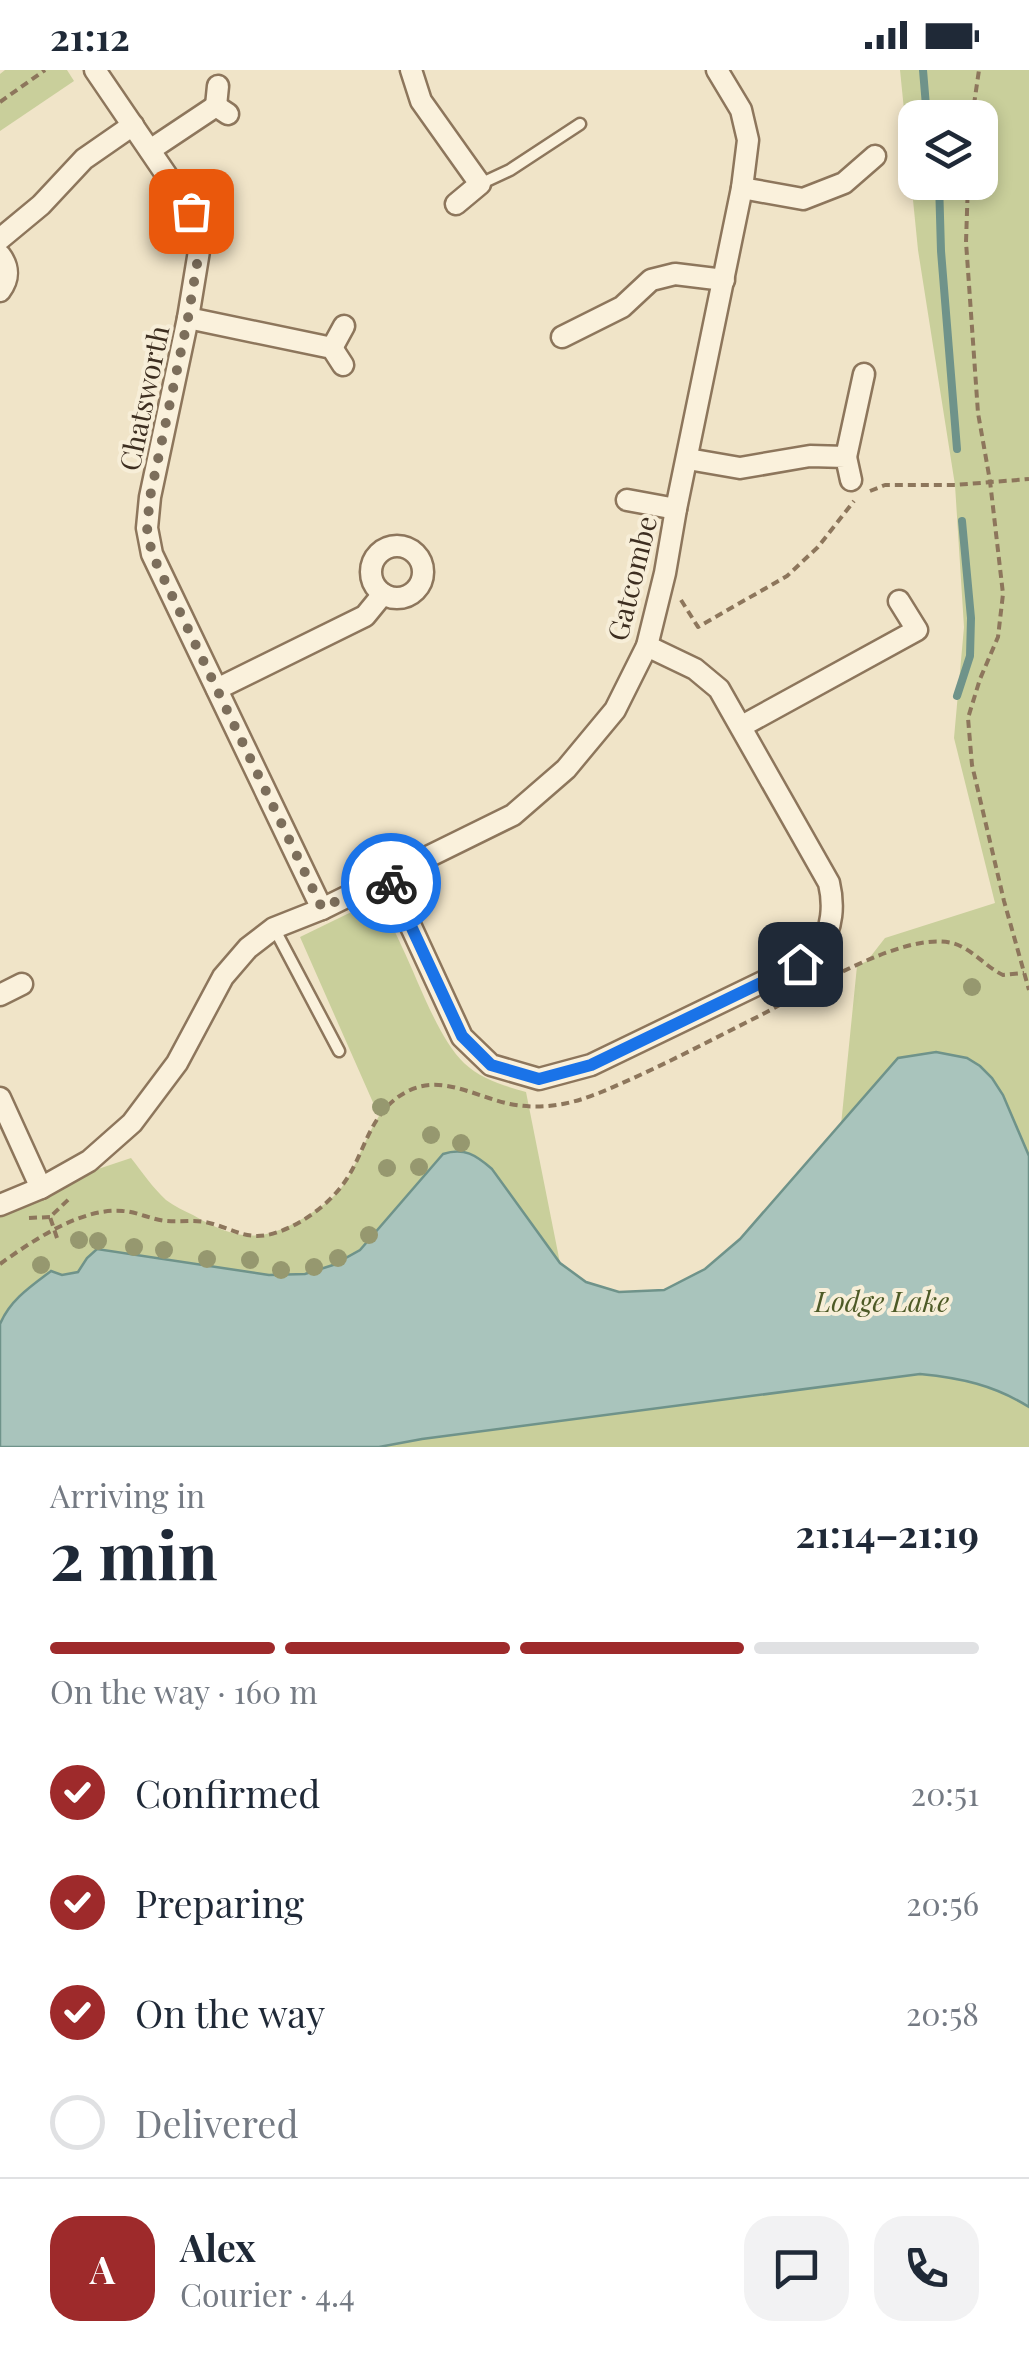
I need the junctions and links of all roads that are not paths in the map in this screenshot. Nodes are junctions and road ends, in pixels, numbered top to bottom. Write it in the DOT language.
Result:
graph roads {
  1 [pos="95,70"];
  2 [pos="411,70"];
  3 [pos="717,70"];
  4 [pos="221,102"];
  5 [pos="133,124"];
  6 [pos="580,124"];
  7 [pos="150,150"];
  8 [pos="875,156"];
  9 [pos="480,184"];
  10 [pos="742,188"];
  11 [pos="456,204"];
  12 [pos="0,239"];
  13 [pos="0,256"];
  14 [pos="724,280"];
  15 [pos="0,291"];
  16 [pos="188,318"];
  17 [pos="344,326"];
  18 [pos="562,337"];
  19 [pos="864,374"];
  20 [pos="846,457"];
  21 [pos="688,458"];
  22 [pos="851,480"];
  23 [pos="627,500"];
  24 [pos="676,509"];
  25 [pos="383,594"];
  26 [pos="899,601"];
  27 [pos="647,646"];
  28 [pos="217,689"];
  29 [pos="742,726"];
  30 [pos="388,877"];
  31 [pos="322,908"];
  32 [pos="274,928"];
  33 [pos="22,984"];
  34 [pos="0,995"];
  35 [pos="339,1052"];
  36 [pos="0,1098"];
  37 [pos="41,1188"];
  38 [pos="0,1205"];
  1 -- 5 [label="street, Chatsworth"];
  2 -- 9 [label="street"];
  3 -- 10 [label="street, Gatcombe"];
  4 -- 7 [label="street"];
  5 -- 7 [label="street, Chatsworth"];
  5 -- 12 [label="street"];
  6 -- 9 [label="lane"];
  7 -- 16 [label="street, Chatsworth"];
  8 -- 10 [label="street"];
  9 -- 11 [label="street"];
  10 -- 14 [label="street, Gatcombe"];
  13 -- 15 [label="street"];
  14 -- 18 [label="street"];
  14 -- 21 [label="street, Gatcombe"];
  16 -- 17 [label="street"];
  16 -- 28 [label="street, Chatsworth"];
  19 -- 20 [label="street"];
  20 -- 21 [label="street"];
  20 -- 22 [label="street"];
  21 -- 24 [label="street, Gatcombe"];
  23 -- 24 [label="street"];
  24 -- 27 [label="street, Gatcombe"];
  25 -- 28 [label="street"];
  26 -- 29 [label="street"];
  27 -- 29 [label="street"];
  27 -- 30 [label="street, Gatcombe"];
  28 -- 31 [label="street, Chatsworth"];
  29 -- 30 [label="street"];
  30 -- 31 [label="street, Gatcombe"];
  31 -- 32 [label="street, Gatcombe"];
  32 -- 35 [label="lane"];
  32 -- 37 [label="street, Gatcombe"];
  33 -- 34 [label="street"];
  36 -- 37 [label="street"];
  37 -- 38 [label="street, Gatcombe"];
}
